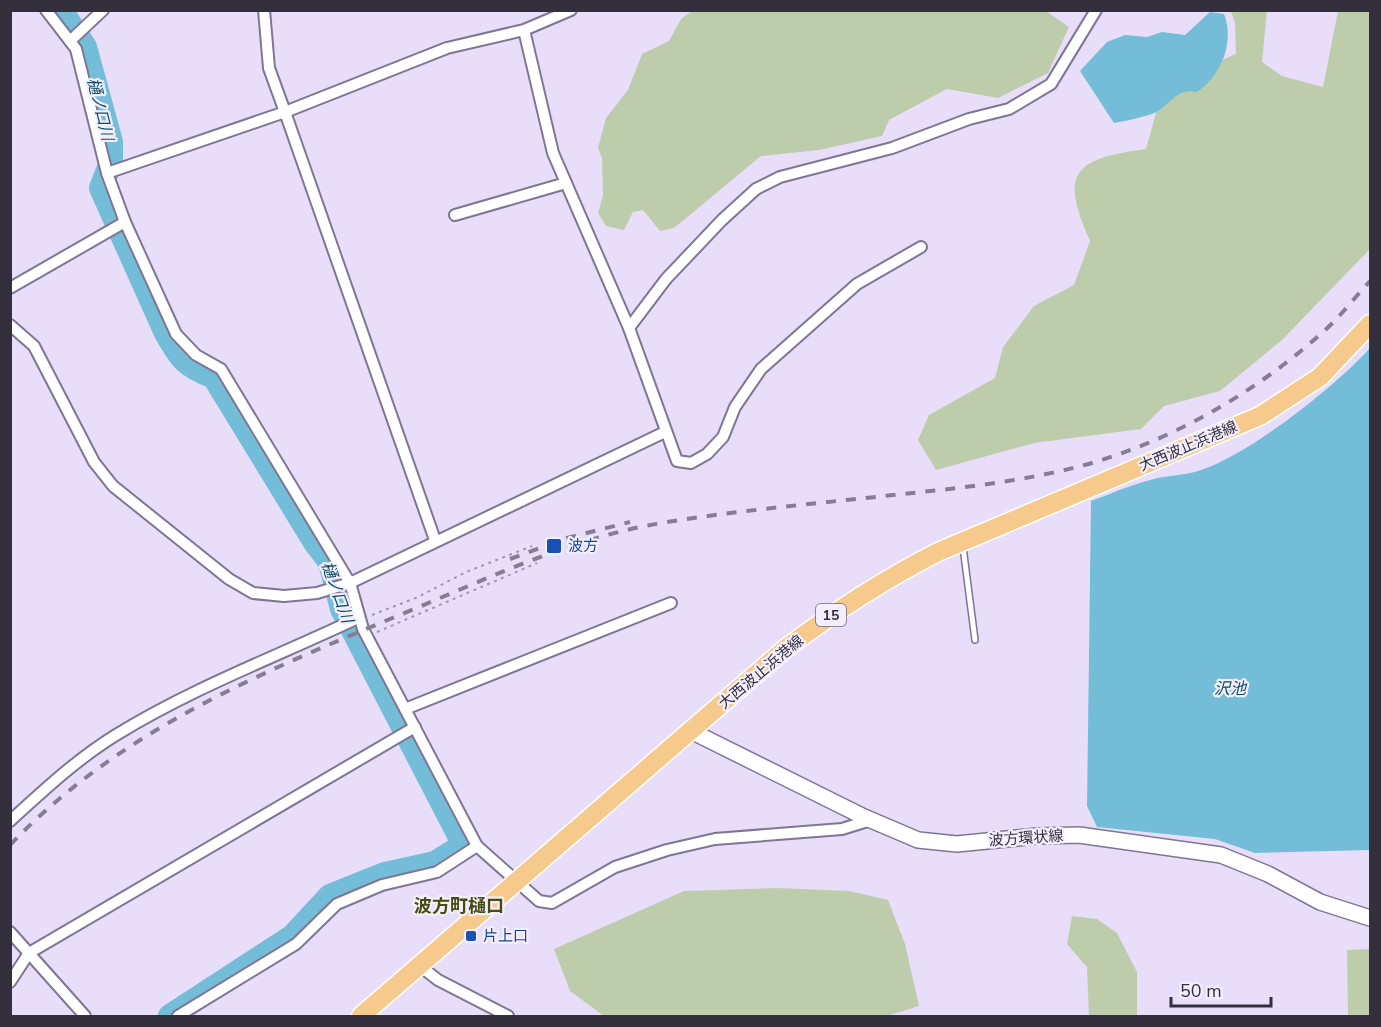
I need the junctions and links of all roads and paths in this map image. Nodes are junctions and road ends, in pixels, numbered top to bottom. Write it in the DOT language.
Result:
graph roads {
  1 [pos="46,10"];
  2 [pos="103,10"];
  3 [pos="264,10"];
  4 [pos="571,10"];
  5 [pos="1096,10"];
  6 [pos="524,30"];
  7 [pos="70,41"];
  8 [pos="285,112"];
  9 [pos="107,173"];
  10 [pos="566,183"];
  11 [pos="455,214"];
  12 [pos="125,222"];
  13 [pos="921,246"];
  14 [pos="10,288"];
  15 [pos="1371,324"];
  16 [pos="10,326"];
  17 [pos="629,328"];
  18 [pos="665,432"];
  19 [pos="435,540"];
  20 [pos="962,541"];
  21 [pos="532,546"];
  22 [pos="537,563"];
  23 [pos="350,583"];
  24 [pos="671,603"];
  25 [pos="358,618"];
  26 [pos="367,636"];
  27 [pos="975,640"];
  28 [pos="405,709"];
  29 [pos="415,727"];
  30 [pos="693,732"];
  31 [pos="871,820"];
  32 [pos="10,821"];
  33 [pos="477,846"];
  34 [pos="518,880"];
  35 [pos="1371,918"];
  36 [pos="10,932"];
  37 [pos="29,953"];
  38 [pos="420,966"];
  39 [pos="10,982"];
  40 [pos="85,1017"];
  41 [pos="178,1017"];
  42 [pos="361,1017"];
  43 [pos="508,1017"];
  1 -- 7 [label="street"];
  2 -- 7 [label="street"];
  3 -- 8 [label="street"];
  4 -- 6 [label="street"];
  5 -- 17 [label="street"];
  6 -- 8 [label="street"];
  6 -- 10 [label="street"];
  7 -- 9 [label="street"];
  8 -- 9 [label="street"];
  8 -- 19 [label="street"];
  9 -- 12 [label="street"];
  10 -- 11 [label="street"];
  10 -- 17 [label="street"];
  12 -- 14 [label="street"];
  12 -- 23 [label="street"];
  13 -- 18 [label="street"];
  15 -- 20 [label="main road, 大西波止浜港線 / 15"];
  16 -- 23 [label="street"];
  17 -- 18 [label="street"];
  18 -- 19 [label="street"];
  19 -- 23 [label="street"];
  20 -- 27 [label="lane"];
  20 -- 30 [label="main road, 大西波止浜港線 / 15"];
  21 -- 25 [label="path"];
  22 -- 26 [label="path"];
  23 -- 25 [label="street"];
  24 -- 28 [label="street"];
  25 -- 26 [label="street"];
  25 -- 32 [label="street"];
  26 -- 28 [label="street"];
  28 -- 29 [label="street"];
  29 -- 33 [label="street"];
  29 -- 37 [label="street"];
  30 -- 31 [label="main road, 波方環状線"];
  30 -- 34 [label="main road, 大西波止浜港線 / 15"];
  31 -- 34 [label="street"];
  31 -- 35 [label="main road, 波方環状線"];
  33 -- 34 [label="street"];
  33 -- 41 [label="street"];
  34 -- 38 [label="main road, 大西波止浜港線 / 15"];
  36 -- 37 [label="street"];
  37 -- 39 [label="street"];
  37 -- 40 [label="street"];
  38 -- 42 [label="main road, 大西波止浜港線 / 15"];
  38 -- 43 [label="street"];
}
